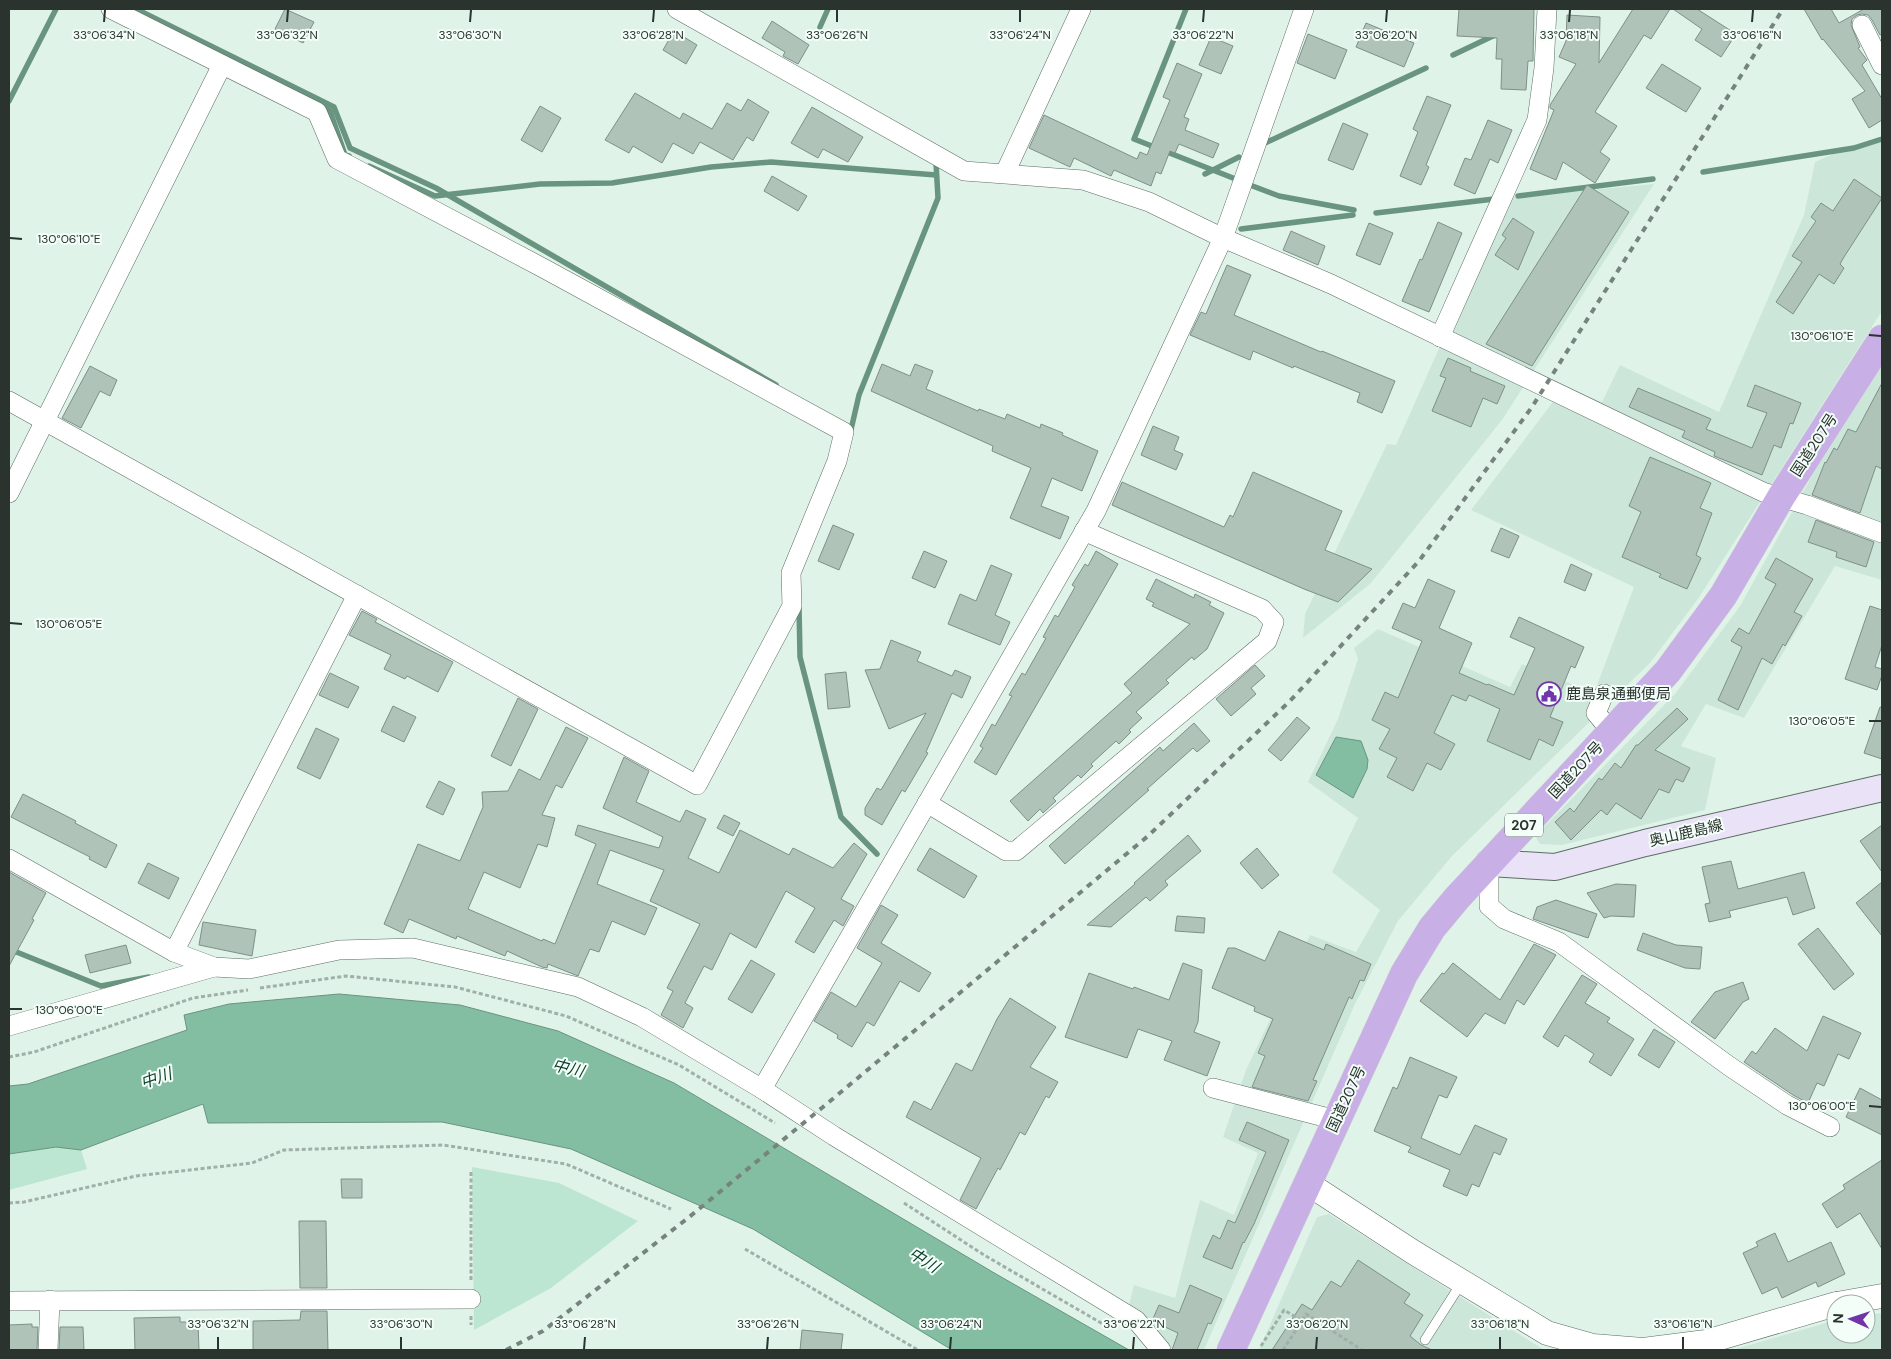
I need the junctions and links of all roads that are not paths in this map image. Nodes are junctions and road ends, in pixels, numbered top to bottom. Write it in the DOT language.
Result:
graph roads {
  1 [pos="111,9"];
  2 [pos="677,9"];
  3 [pos="1081,9"];
  4 [pos="1304,9"];
  5 [pos="1547,9"];
  6 [pos="1862,25"];
  7 [pos="222,65"];
  8 [pos="1882,65"];
  9 [pos="1005,173"];
  10 [pos="1223,238"];
  11 [pos="1440,337"];
  12 [pos="1882,339"];
  13 [pos="9,401"];
  14 [pos="44,422"];
  15 [pos="9,493"];
  16 [pos="1781,498"];
  17 [pos="1084,531"];
  18 [pos="1882,533"];
  19 [pos="357,595"];
  20 [pos="1604,694"];
  21 [pos="1612,731"];
  22 [pos="1882,788"];
  23 [pos="927,803"];
  24 [pos="9,859"];
  25 [pos="1489,863"];
  26 [pos="174,952"];
  27 [pos="214,967"];
  28 [pos="9,1026"];
  29 [pos="1213,1088"];
  30 [pos="762,1089"];
  31 [pos="1336,1120"];
  32 [pos="1830,1126"];
  33 [pos="1307,1183"];
  34 [pos="1462,1282"];
  35 [pos="471,1299"];
  36 [pos="9,1301"];
  37 [pos="1826,1308"];
  38 [pos="50,1309"];
  39 [pos="1425,1340"];
  40 [pos="1707,1346"];
  41 [pos="1592,1348"];
  42 [pos="48,1350"];
  43 [pos="1161,1350"];
  44 [pos="1232,1350"];
  45 [pos="1643,1350"];
  1 -- 7 [label="street"];
  2 -- 9 [label="street"];
  3 -- 9 [label="street"];
  4 -- 10 [label="street"];
  5 -- 11 [label="street"];
  6 -- 8 [label="street"];
  7 -- 14 [label="street"];
  7 -- 19 [label="street"];
  9 -- 10 [label="street"];
  10 -- 11 [label="street"];
  10 -- 17 [label="street"];
  11 -- 16 [label="street"];
  12 -- 16 [label="highway, 国道207号 / 207"];
  13 -- 14 [label="street"];
  14 -- 15 [label="street"];
  14 -- 19 [label="street"];
  16 -- 18 [label="street"];
  16 -- 21 [label="highway, 国道207号 / 207"];
  17 -- 23 [label="street"];
  17 -- 23 [label="street"];
  19 -- 26 [label="street"];
  20 -- 21 [label="street"];
  21 -- 25 [label="highway, 国道207号 / 207"];
  22 -- 25 [label="main road, 奥山鹿島線"];
  23 -- 30 [label="street"];
  24 -- 26 [label="street"];
  25 -- 31 [label="highway, 国道207号 / 207"];
  25 -- 32 [label="street"];
  26 -- 27 [label="street"];
  27 -- 28 [label="street"];
  27 -- 30 [label="street"];
  29 -- 31 [label="street"];
  30 -- 43 [label="street"];
  31 -- 33 [label="highway, 国道207号 / 207"];
  33 -- 34 [label="street"];
  33 -- 44 [label="highway, 国道207号 / 207"];
  34 -- 39 [label="lane"];
  34 -- 41 [label="street"];
  35 -- 38 [label="street"];
  36 -- 38 [label="street"];
  37 -- 40 [label="street"];
  38 -- 42 [label="street"];
  40 -- 45 [label="street"];
  41 -- 45 [label="street"];
}
